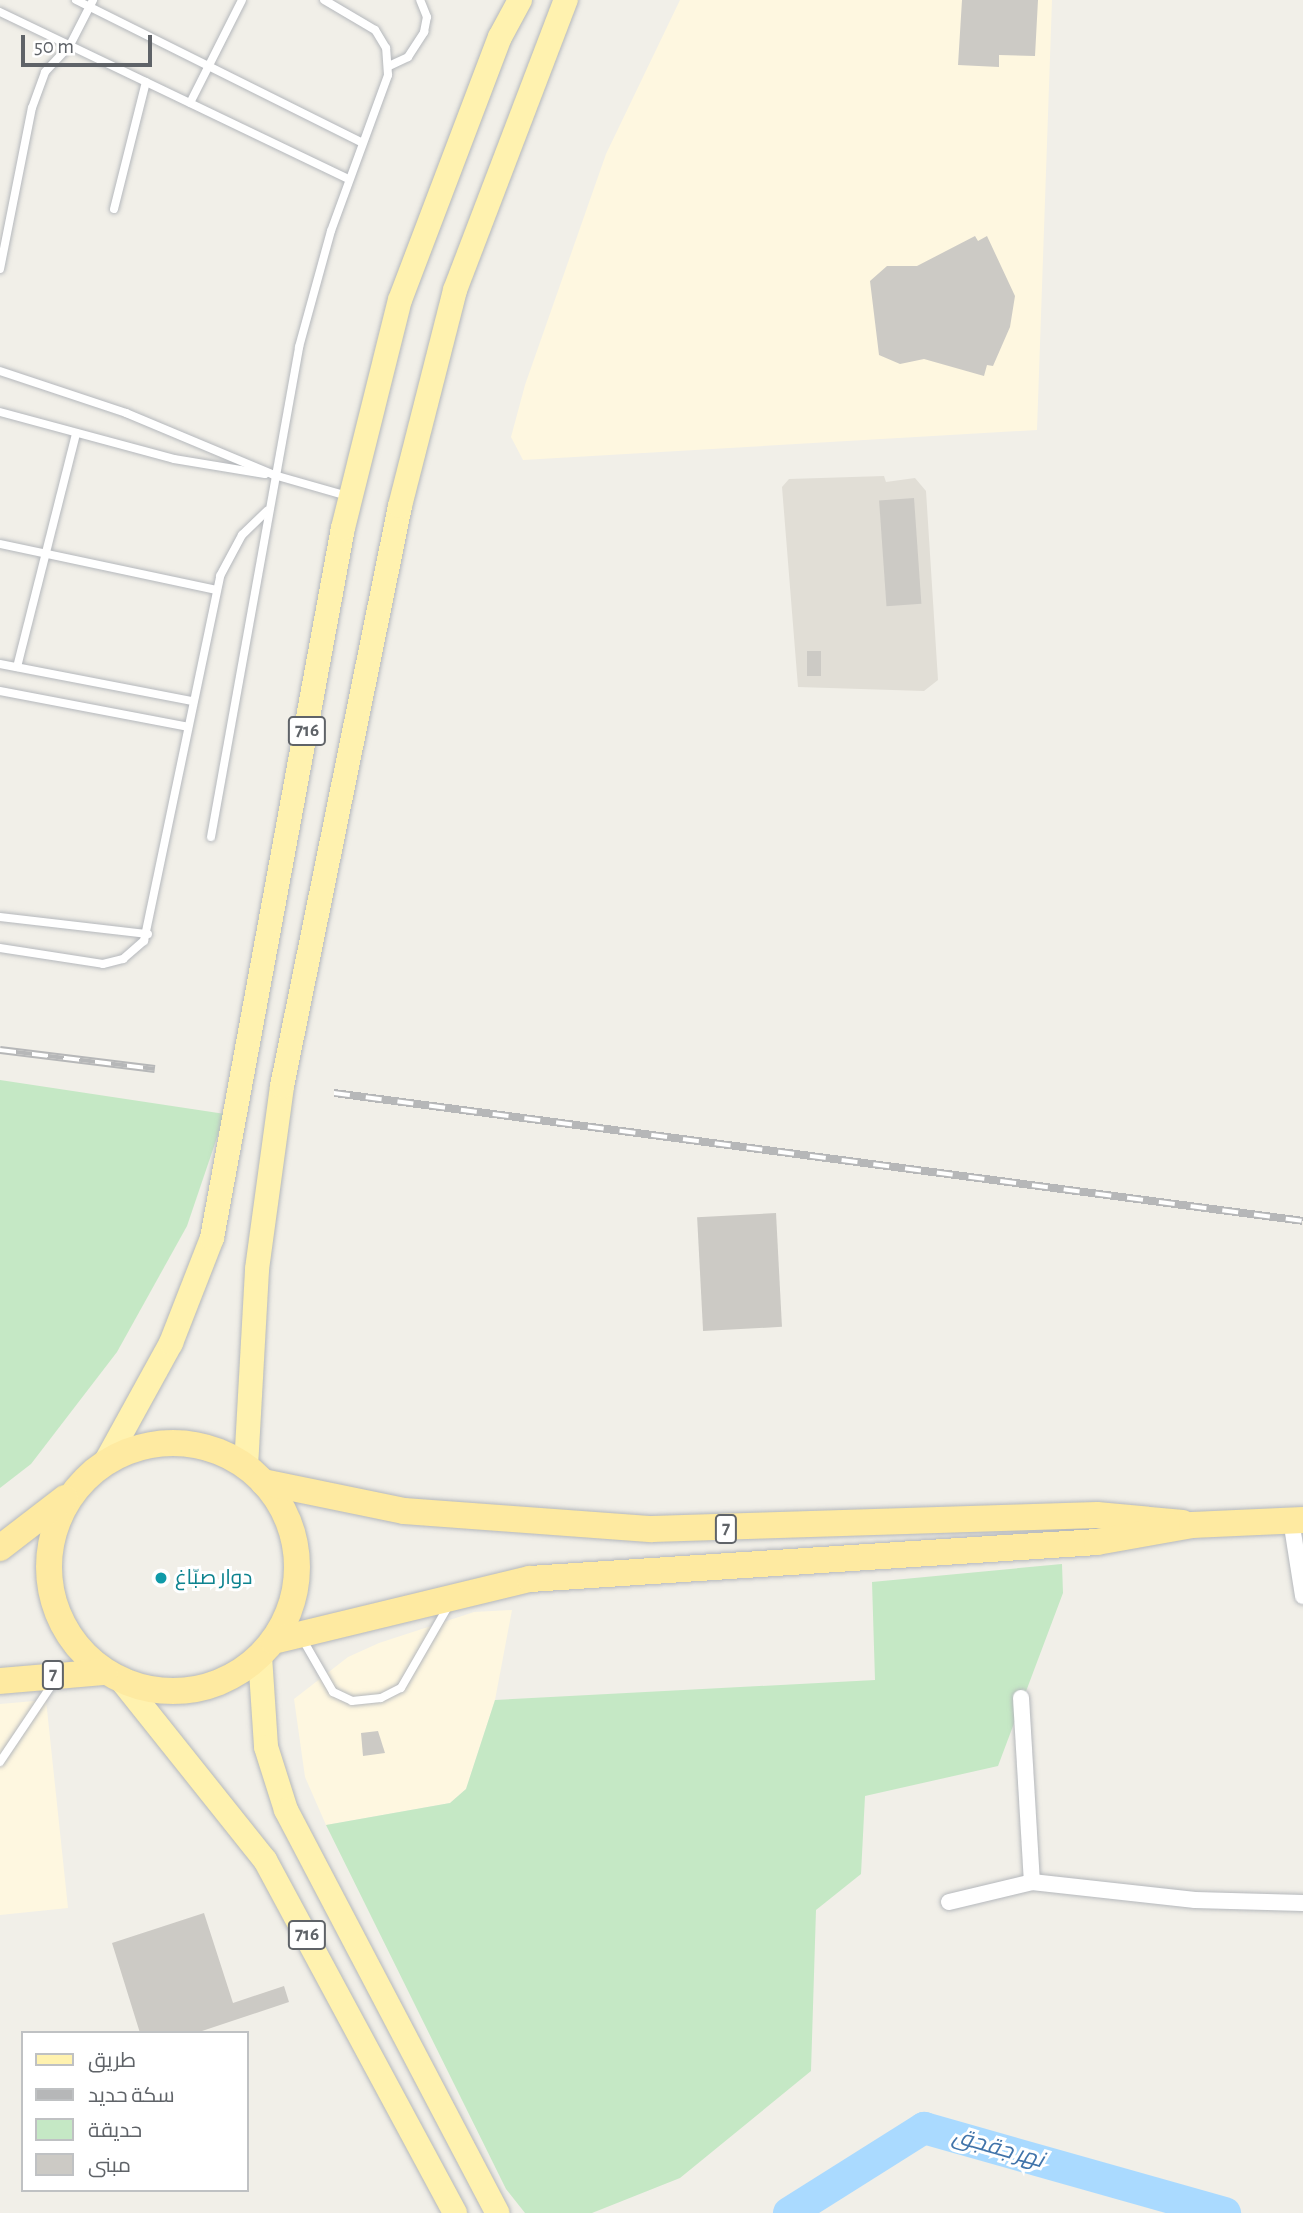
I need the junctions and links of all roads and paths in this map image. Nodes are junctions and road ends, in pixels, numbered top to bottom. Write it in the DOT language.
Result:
graph roads {
  1 [pos="76,0"];
  2 [pos="242,0"];
  3 [pos="324,0"];
  4 [pos="420,0"];
  5 [pos="520,0"];
  6 [pos="566,0"];
  7 [pos="91,3"];
  8 [pos="0,12"];
  9 [pos="70,45"];
  10 [pos="208,66"];
  11 [pos="389,66"];
  12 [pos="146,82"];
  13 [pos="190,103"];
  14 [pos="361,142"];
  15 [pos="348,179"];
  16 [pos="114,209"];
  17 [pos="0,269"];
  18 [pos="0,371"];
  19 [pos="0,412"];
  20 [pos="76,433"];
  21 [pos="274,475"];
  22 [pos="350,497"];
  23 [pos="267,511"];
  24 [pos="0,544"];
  25 [pos="44,554"];
  26 [pos="216,590"];
  27 [pos="0,664"];
  28 [pos="17,667"];
  29 [pos="0,691"];
  30 [pos="192,701"];
  31 [pos="188,727"];
  32 [pos="211,836"];
  33 [pos="0,916"];
  34 [pos="148,934"];
  35 [pos="0,948"];
  36 [pos="105,1463"];
  37 [pos="255,1474"];
  38 [pos="75,1490"];
  39 [pos="1297,1520"];
  40 [pos="1192,1525"];
  41 [pos="0,1548"];
  42 [pos="456,1592"];
  43 [pos="1303,1597"];
  44 [pos="298,1631"];
  45 [pos="266,1648"];
  46 [pos="60,1674"];
  47 [pos="114,1677"];
  48 [pos="0,1681"];
  49 [pos="1021,1698"];
  50 [pos="0,1762"];
  51 [pos="1032,1882"];
  52 [pos="949,1902"];
  53 [pos="1303,1903"];
  54 [pos="456,2213"];
  55 [pos="498,2213"];
  1 -- 7 [label="lane"];
  2 -- 10 [label="lane"];
  3 -- 11 [label="lane"];
  4 -- 11 [label="lane"];
  5 -- 22 [label="main road, 716"];
  6 -- 37 [label="main road, 716"];
  7 -- 9 [label="lane"];
  7 -- 10 [label="lane"];
  8 -- 9 [label="lane"];
  9 -- 12 [label="lane"];
  9 -- 17 [label="lane"];
  10 -- 13 [label="lane"];
  10 -- 14 [label="lane"];
  11 -- 14 [label="lane"];
  12 -- 13 [label="lane"];
  12 -- 16 [label="lane"];
  13 -- 15 [label="lane"];
  14 -- 15 [label="lane"];
  15 -- 21 [label="lane"];
  18 -- 21 [label="lane"];
  19 -- 20 [label="lane"];
  20 -- 21 [label="lane"];
  20 -- 25 [label="lane"];
  21 -- 22 [label="lane"];
  21 -- 23 [label="lane"];
  22 -- 36 [label="main road, 716"];
  23 -- 26 [label="lane"];
  23 -- 32 [label="lane"];
  24 -- 25 [label="lane"];
  25 -- 26 [label="lane"];
  25 -- 28 [label="lane"];
  26 -- 30 [label="lane"];
  27 -- 28 [label="lane"];
  28 -- 30 [label="lane"];
  29 -- 31 [label="lane"];
  30 -- 31 [label="lane"];
  31 -- 34 [label="lane"];
  33 -- 34 [label="lane"];
  34 -- 35 [label="lane"];
  36 -- 37 [label="highway, 7"];
  36 -- 38 [label="highway, 7"];
  37 -- 40 [label="highway, 7"];
  37 -- 45 [label="highway, 7"];
  38 -- 41 [label="highway, 7"];
  38 -- 47 [label="highway, 7"];
  39 -- 40 [label="highway, 7"];
  39 -- 43 [label="street"];
  40 -- 42 [label="highway, 7"];
  42 -- 44 [label="highway, 7"];
  42 -- 44 [label="lane"];
  44 -- 45 [label="highway, 7"];
  45 -- 47 [label="highway, 7"];
  45 -- 55 [label="main road, 716"];
  46 -- 47 [label="highway, 7"];
  46 -- 48 [label="highway, 7"];
  46 -- 50 [label="lane"];
  47 -- 54 [label="main road, 716"];
  49 -- 51 [label="street"];
  51 -- 52 [label="street"];
  51 -- 53 [label="street"];
}
